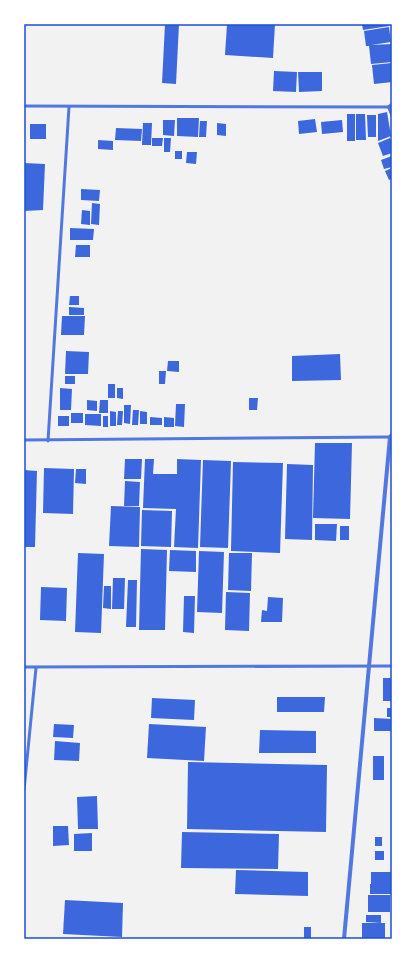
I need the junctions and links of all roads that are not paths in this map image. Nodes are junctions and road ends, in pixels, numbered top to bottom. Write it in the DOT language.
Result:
graph roads {
  1 [pos="24,106"];
  2 [pos="69,106"];
  3 [pos="391,106"];
  4 [pos="392,114"];
  5 [pos="391,437"];
  6 [pos="24,440"];
  7 [pos="48,441"];
  8 [pos="369,665"];
  9 [pos="392,666"];
  10 [pos="24,667"];
  11 [pos="36,668"];
  12 [pos="24,790"];
  13 [pos="344,939"];
  1 -- 2 [label="lane"];
  2 -- 3 [label="lane"];
  2 -- 7 [label="lane"];
  3 -- 4 [label="street"];
  5 -- 7 [label="lane"];
  5 -- 8 [label="street"];
  6 -- 7 [label="lane"];
  8 -- 9 [label="lane"];
  8 -- 11 [label="lane"];
  8 -- 13 [label="street"];
  10 -- 11 [label="lane"];
  11 -- 12 [label="lane"];
}
